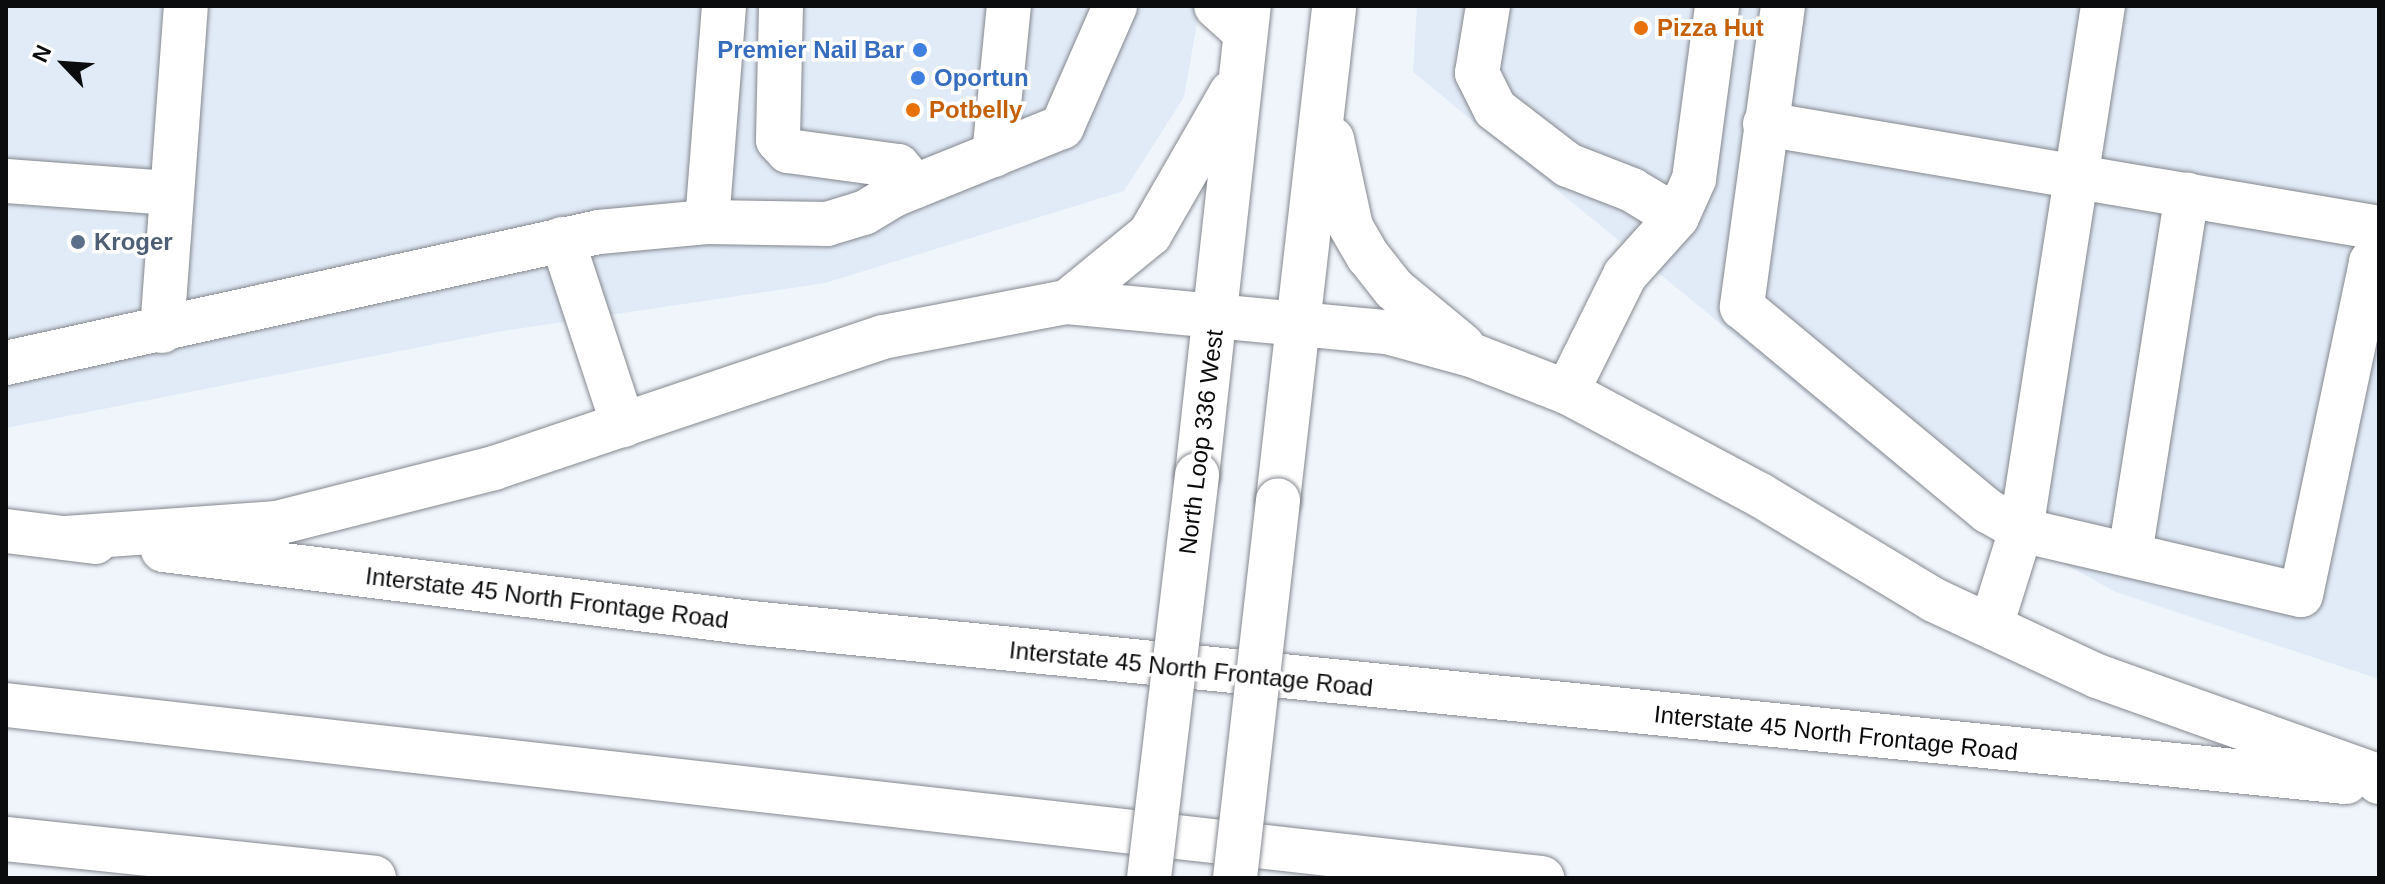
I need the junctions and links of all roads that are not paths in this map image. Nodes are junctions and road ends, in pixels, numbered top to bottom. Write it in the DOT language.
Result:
graph roads {
  1 [pos="186,6"];
  2 [pos="724,6"];
  3 [pos="781,6"];
  4 [pos="1009,6"];
  5 [pos="1115,6"];
  6 [pos="1334,6"];
  7 [pos="1488,6"];
  8 [pos="1717,6"];
  9 [pos="1783,6"];
  10 [pos="2103,6"];
  11 [pos="1237,15"];
  12 [pos="1240,77"];
  13 [pos="1324,106"];
  14 [pos="1765,124"];
  15 [pos="994,155"];
  16 [pos="2078,174"];
  17 [pos="6,181"];
  18 [pos="915,186"];
  19 [pos="170,193"];
  20 [pos="2187,194"];
  21 [pos="1677,217"];
  22 [pos="707,222"];
  23 [pos="2379,228"];
  24 [pos="562,239"];
  25 [pos="2379,251"];
  26 [pos="1067,302"];
  27 [pos="1216,318"];
  28 [pos="1298,325"];
  29 [pos="162,331"];
  30 [pos="1474,356"];
  31 [pos="6,363"];
  32 [pos="2365,379"];
  33 [pos="1567,392"];
  34 [pos="623,425"];
  35 [pos="2021,530"];
  36 [pos="6,531"];
  37 [pos="66,538"];
  38 [pos="2130,554"];
  39 [pos="1991,626"];
  40 [pos="6,705"];
  41 [pos="2379,784"];
  42 [pos="6,839"];
  43 [pos="374,878"];
  44 [pos="1149,878"];
  45 [pos="1235,878"];
  46 [pos="1542,878"];
  1 -- 19 [label="main road"];
  2 -- 22 [label="main road"];
  3 -- 18 [label="main road"];
  4 -- 15 [label="main road"];
  5 -- 15 [label="main road"];
  6 -- 13 [label="main road"];
  7 -- 21 [label="main road"];
  8 -- 21 [label="main road"];
  9 -- 14 [label="main road"];
  10 -- 16 [label="main road"];
  11 -- 12 [label="main road, North Loop 336 West"];
  12 -- 26 [label="main road"];
  12 -- 27 [label="main road, North Loop 336 West"];
  13 -- 28 [label="main road"];
  13 -- 30 [label="main road"];
  14 -- 16 [label="main road"];
  14 -- 35 [label="main road"];
  15 -- 18 [label="main road"];
  16 -- 20 [label="main road"];
  16 -- 35 [label="main road"];
  17 -- 19 [label="main road"];
  18 -- 22 [label="main road"];
  19 -- 29 [label="main road"];
  20 -- 23 [label="main road"];
  20 -- 38 [label="main road"];
  21 -- 33 [label="main road"];
  22 -- 24 [label="main road"];
  24 -- 29 [label="main road"];
  24 -- 34 [label="main road"];
  25 -- 32 [label="main road"];
  26 -- 27 [label="main road"];
  26 -- 34 [label="main road"];
  27 -- 28 [label="main road"];
  27 -- 44 [label="main road, North Loop 336 West, bridge"];
  28 -- 30 [label="main road"];
  28 -- 45 [label="main road, bridge"];
  29 -- 31 [label="main road"];
  30 -- 33 [label="main road"];
  32 -- 38 [label="main road"];
  33 -- 39 [label="main road"];
  34 -- 37 [label="main road"];
  35 -- 38 [label="main road"];
  35 -- 39 [label="main road"];
  36 -- 37 [label="main road, Interstate 45 North Frontage Road"];
  37 -- 41 [label="main road, Interstate 45 North Frontage Road"];
  39 -- 41 [label="main road"];
  40 -- 46 [label="main road"];
  42 -- 43 [label="main road"];
}
